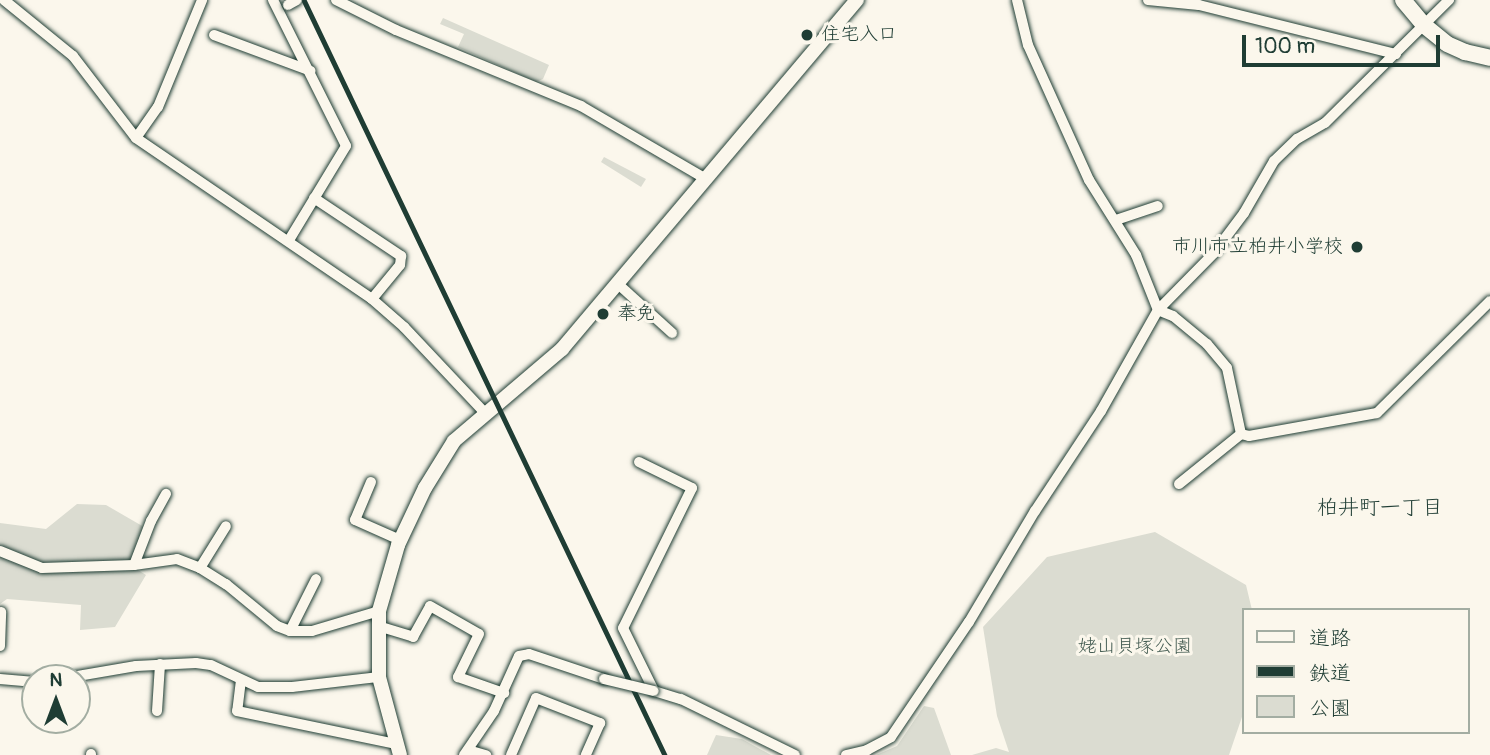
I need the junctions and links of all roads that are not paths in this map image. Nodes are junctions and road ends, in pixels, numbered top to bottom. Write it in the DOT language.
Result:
graph roads {
  1 [pos="4,0"];
  2 [pos="202,0"];
  3 [pos="336,0"];
  4 [pos="857,0"];
  5 [pos="1017,0"];
  6 [pos="1148,0"];
  7 [pos="1154,0"];
  8 [pos="1403,0"];
  9 [pos="1449,0"];
  10 [pos="284,3"];
  11 [pos="1200,3"];
  12 [pos="1425,26"];
  13 [pos="214,35"];
  14 [pos="1396,54"];
  15 [pos="1490,58"];
  16 [pos="311,71"];
  17 [pos="136,138"];
  18 [pos="706,179"];
  19 [pos="314,198"];
  20 [pos="1157,206"];
  21 [pos="1116,220"];
  22 [pos="289,240"];
  23 [pos="618,284"];
  24 [pos="372,299"];
  25 [pos="1490,300"];
  26 [pos="1158,310"];
  27 [pos="672,333"];
  28 [pos="485,412"];
  29 [pos="1241,434"];
  30 [pos="639,462"];
  31 [pos="371,482"];
  32 [pos="1179,484"];
  33 [pos="166,494"];
  34 [pos="226,526"];
  35 [pos="400,540"];
  36 [pos="0,551"];
  37 [pos="134,565"];
  38 [pos="200,568"];
  39 [pos="316,579"];
  40 [pos="1,612"];
  41 [pos="378,619"];
  42 [pos="290,631"];
  43 [pos="0,646"];
  44 [pos="160,664"];
  45 [pos="91,674"];
  46 [pos="379,677"];
  47 [pos="0,679"];
  48 [pos="241,680"];
  49 [pos="21,681"];
  50 [pos="654,691"];
  51 [pos="504,692"];
  52 [pos="157,711"];
  53 [pos="399,750"];
  54 [pos="466,753"];
  55 [pos="486,755"];
  56 [pos="511,755"];
  57 [pos="586,755"];
  58 [pos="796,755"];
  59 [pos="846,755"];
  1 -- 17 [label="street"];
  2 -- 17 [label="street"];
  3 -- 18 [label="street"];
  4 -- 18 [label="street"];
  5 -- 21 [label="street"];
  6 -- 7 [label="street"];
  7 -- 11 [label="street"];
  8 -- 12 [label="main road"];
  9 -- 12 [label="street"];
  10 -- 16 [label="street"];
  11 -- 14 [label="street"];
  12 -- 14 [label="street"];
  12 -- 15 [label="main road"];
  13 -- 16 [label="street"];
  14 -- 26 [label="street"];
  16 -- 19 [label="street"];
  17 -- 22 [label="street"];
  18 -- 23 [label="street"];
  19 -- 22 [label="street"];
  19 -- 24 [label="street"];
  20 -- 21 [label="street"];
  21 -- 26 [label="street"];
  22 -- 24 [label="street"];
  23 -- 27 [label="street"];
  23 -- 28 [label="street"];
  24 -- 28 [label="street"];
  25 -- 29 [label="street"];
  26 -- 29 [label="street"];
  26 -- 59 [label="street"];
  28 -- 35 [label="street"];
  29 -- 32 [label="street"];
  30 -- 50 [label="street"];
  31 -- 35 [label="street"];
  33 -- 37 [label="street"];
  34 -- 38 [label="street"];
  35 -- 41 [label="street"];
  36 -- 37 [label="street"];
  37 -- 38 [label="street"];
  38 -- 42 [label="street"];
  39 -- 42 [label="street"];
  40 -- 43 [label="street"];
  41 -- 42 [label="street"];
  41 -- 46 [label="street"];
  41 -- 51 [label="street"];
  44 -- 45 [label="street"];
  44 -- 48 [label="street"];
  44 -- 52 [label="street"];
  46 -- 48 [label="street"];
  46 -- 53 [label="street"];
  47 -- 49 [label="street"];
  48 -- 53 [label="street"];
  50 -- 51 [label="street, bridge"];
  50 -- 58 [label="street"];
  51 -- 54 [label="street"];
  54 -- 55 [label="street"];
  56 -- 57 [label="street"];
}
